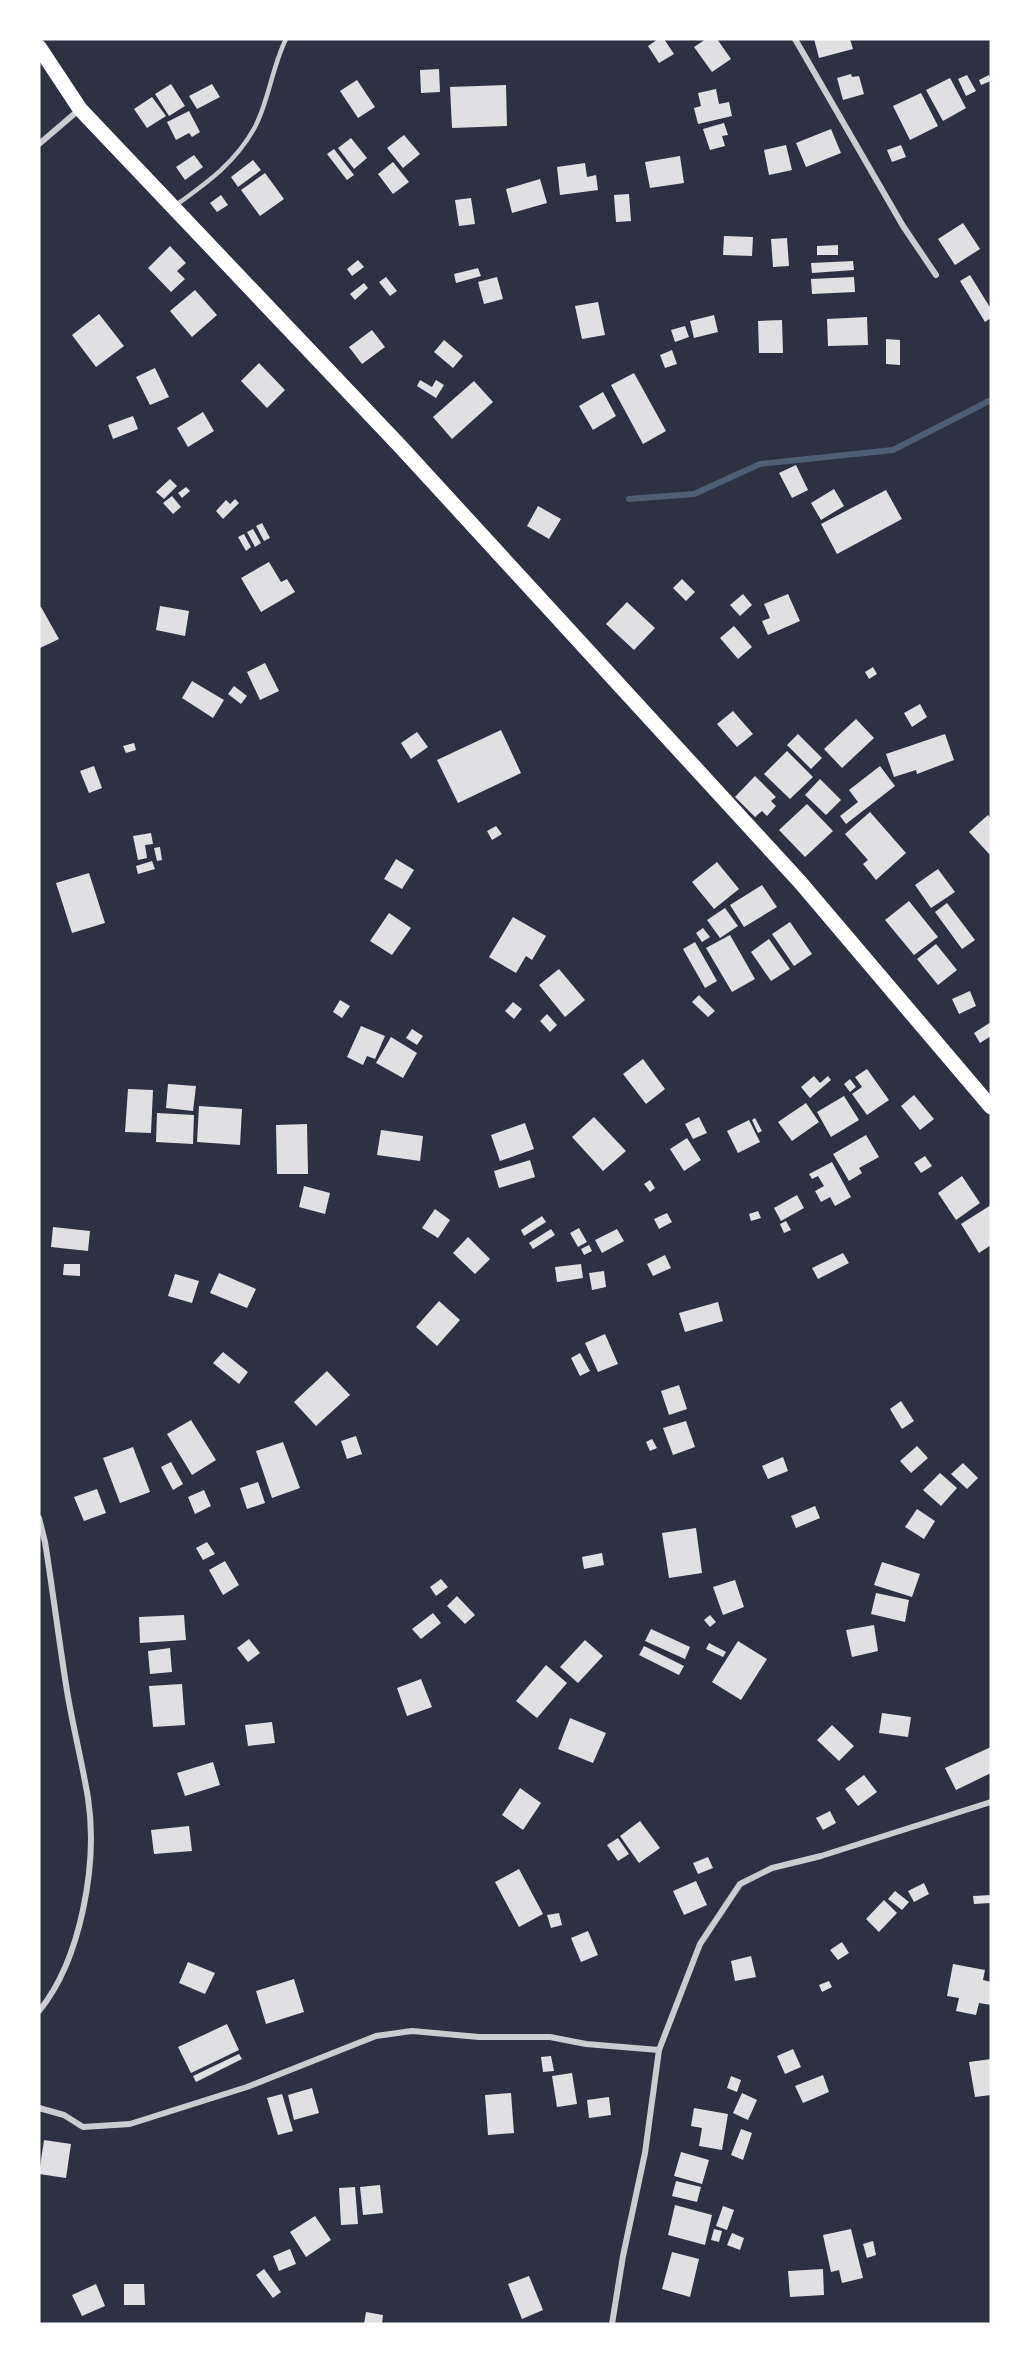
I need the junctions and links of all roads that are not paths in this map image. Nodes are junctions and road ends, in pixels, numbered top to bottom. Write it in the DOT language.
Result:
graph roads {
  1 [pos="286,39"];
  2 [pos="795,39"];
  3 [pos="39,47"];
  4 [pos="80,109"];
  5 [pos="39,144"];
  6 [pos="174,207"];
  7 [pos="936,275"];
  8 [pos="991,1107"];
  9 [pos="39,1518"];
  10 [pos="991,1802"];
  11 [pos="39,2011"];
  12 [pos="659,2050"];
  13 [pos="39,2108"];
  14 [pos="612,2324"];
  1 -- 6 [label="lane"];
  2 -- 7 [label="street"];
  3 -- 4 [label="main road"];
  4 -- 5 [label="street"];
  4 -- 6 [label="main road"];
  6 -- 8 [label="main road"];
  9 -- 11 [label="street"];
  10 -- 12 [label="street"];
  12 -- 13 [label="street"];
  12 -- 14 [label="street"];
}
